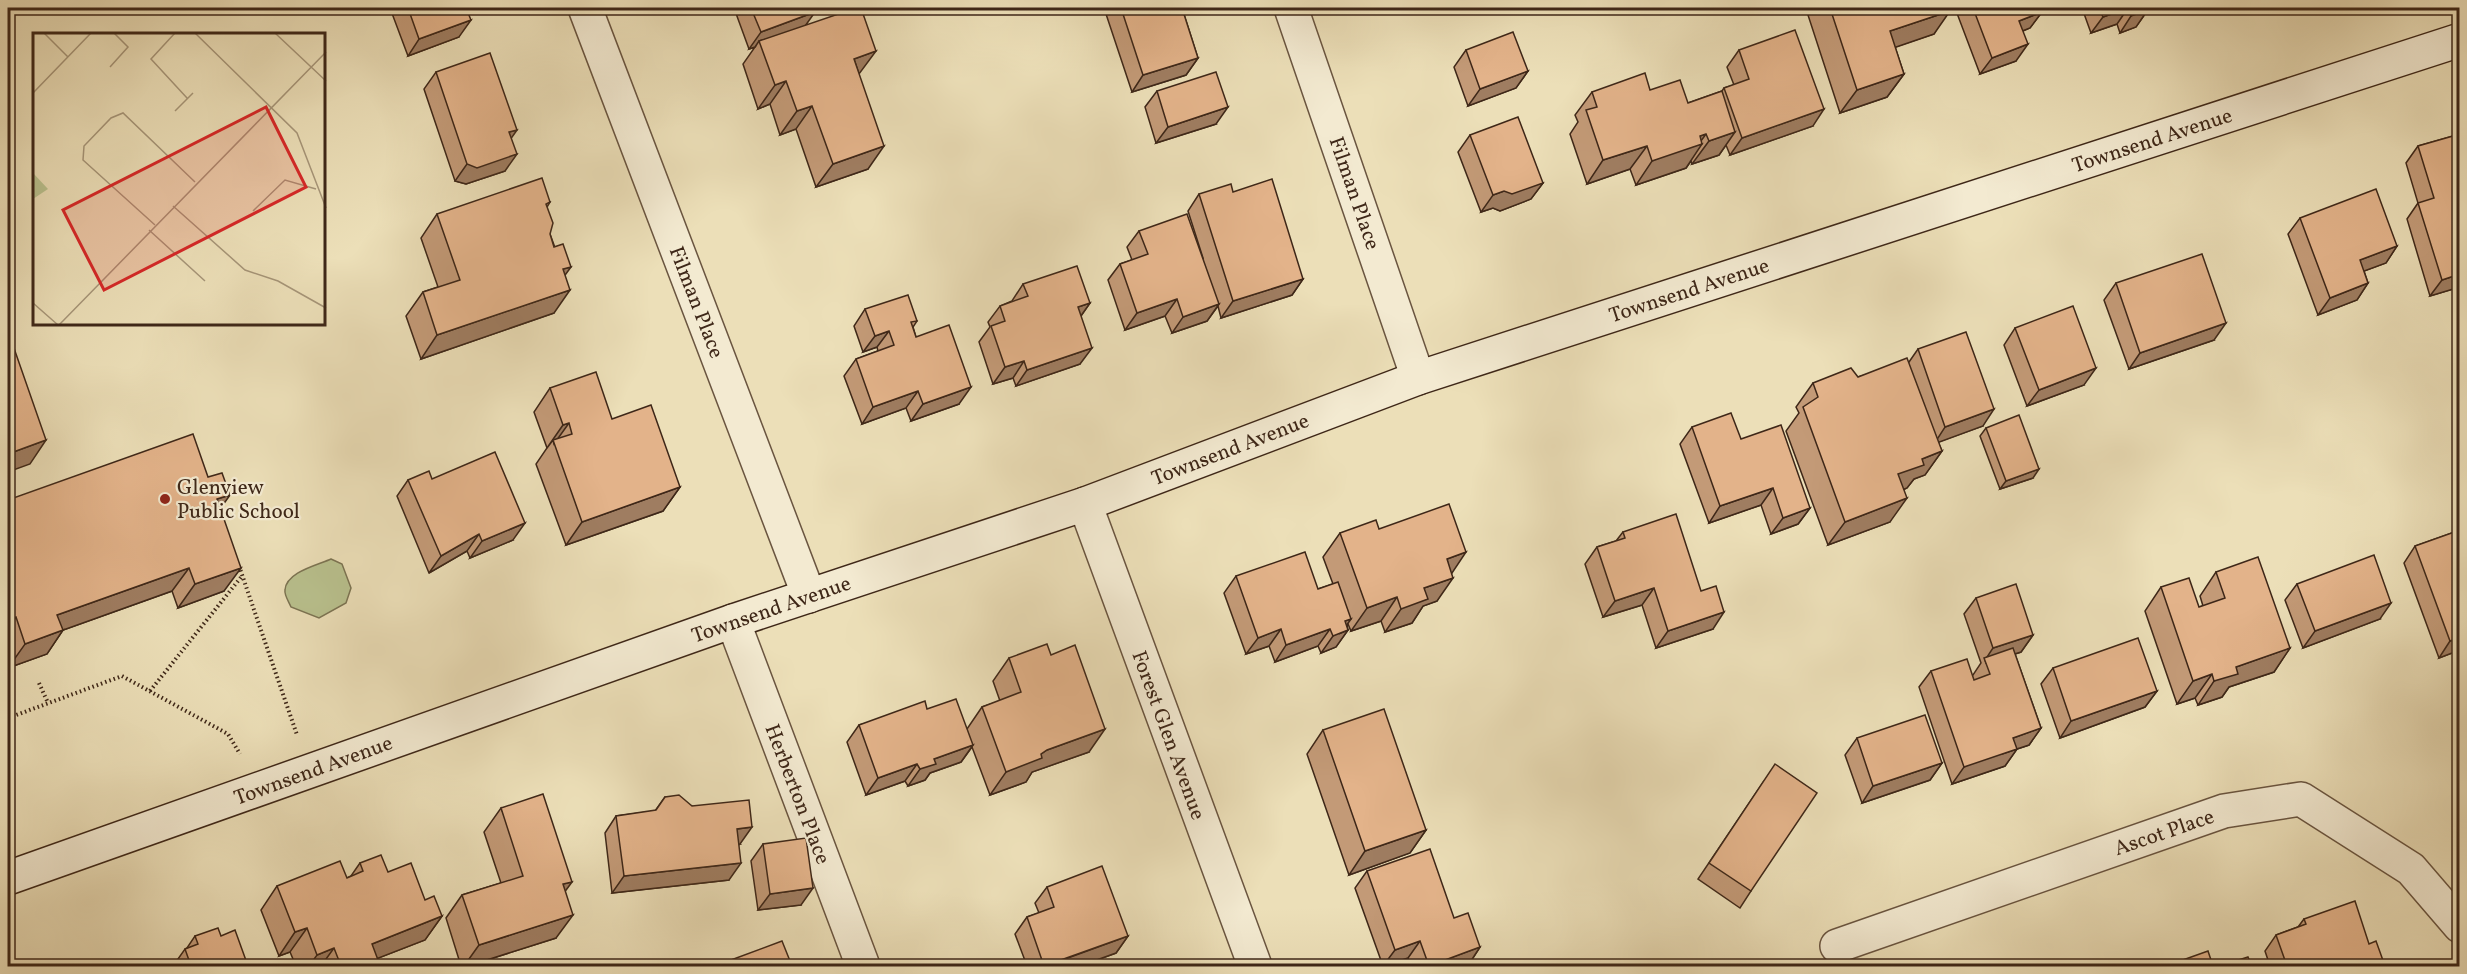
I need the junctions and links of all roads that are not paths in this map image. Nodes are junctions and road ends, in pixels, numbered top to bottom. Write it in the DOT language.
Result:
graph roads {
  1 [pos="585,8"];
  2 [pos="1291,8"];
  3 [pos="2460,40"];
  4 [pos="1418,378"];
  5 [pos="1085,504"];
  6 [pos="809,596"];
  7 [pos="733,621"];
  8 [pos="8,878"];
  9 [pos="2460,926"];
  10 [pos="1837,946"];
  11 [pos="863,966"];
  12 [pos="1255,966"];
  1 -- 6 [label="street, Filman Place"];
  2 -- 4 [label="street, Filman Place"];
  3 -- 4 [label="street, Townsend Avenue"];
  4 -- 5 [label="street, Townsend Avenue"];
  5 -- 6 [label="street, Townsend Avenue"];
  5 -- 12 [label="street, Forest Glen Avenue"];
  6 -- 7 [label="street, Townsend Avenue"];
  7 -- 8 [label="street, Townsend Avenue"];
  7 -- 11 [label="street, Herberton Place"];
  9 -- 10 [label="street, Ascot Place"];
}
